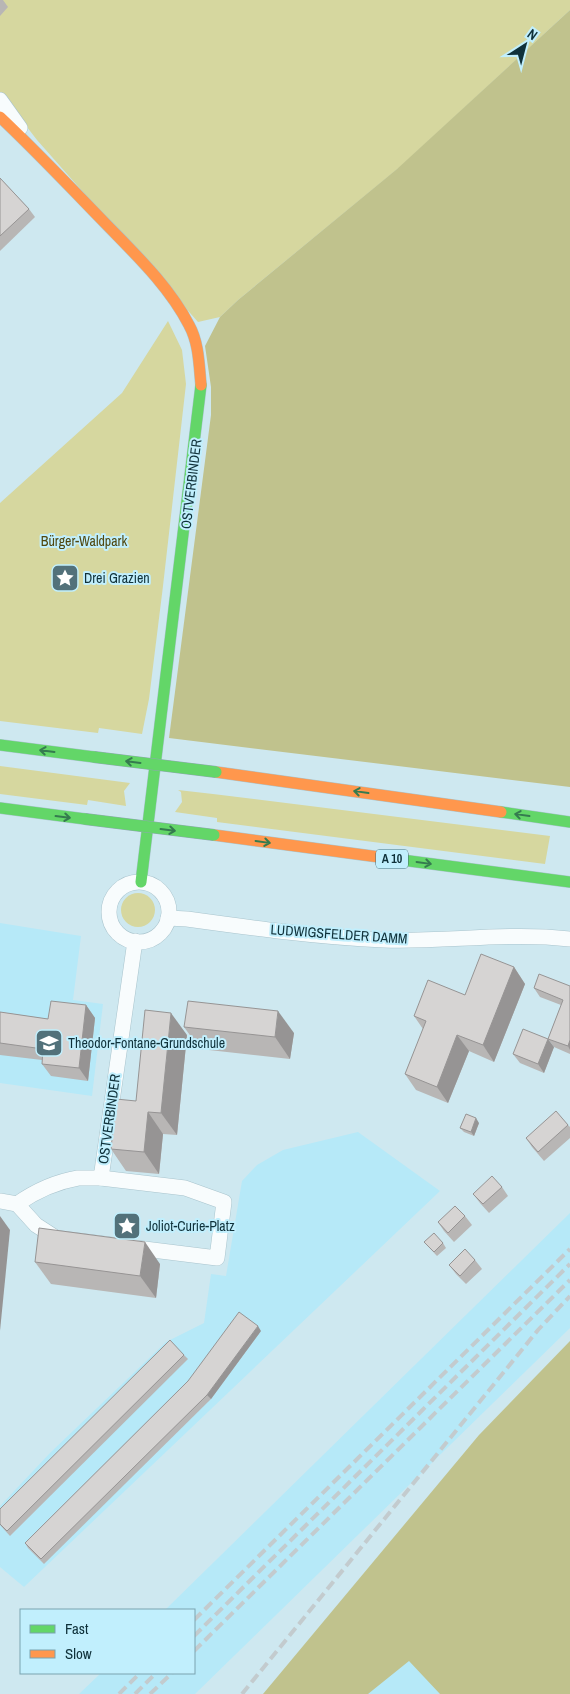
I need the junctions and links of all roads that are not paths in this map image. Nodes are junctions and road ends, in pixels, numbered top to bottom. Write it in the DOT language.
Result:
graph roads {
  1 [pos="0,100"];
  2 [pos="0,117"];
  3 [pos="31,146"];
  4 [pos="0,745"];
  5 [pos="0,808"];
  6 [pos="570,822"];
  7 [pos="141,882"];
  8 [pos="570,882"];
  9 [pos="168,918"];
  10 [pos="570,939"];
  11 [pos="135,942"];
  12 [pos="101,1178"];
  13 [pos="0,1201"];
  14 [pos="18,1204"];
  1 -- 3 [label="street, OSTVERBINDER"];
  2 -- 3 [label="main road, OSTVERBINDER"];
  3 -- 7 [label="main road, OSTVERBINDER"];
  6 -- 4 [label="main road, one-way, bridge"];
  5 -- 8 [label="main road, A 10, one-way, bridge"];
  7 -- 9 [label="street"];
  7 -- 11 [label="street"];
  9 -- 10 [label="street, LUDWIGSFELDER DAMM"];
  9 -- 11 [label="street"];
  11 -- 12 [label="street, OSTVERBINDER"];
  12 -- 14 [label="street"];
  12 -- 14 [label="street"];
  13 -- 14 [label="street"];
}
